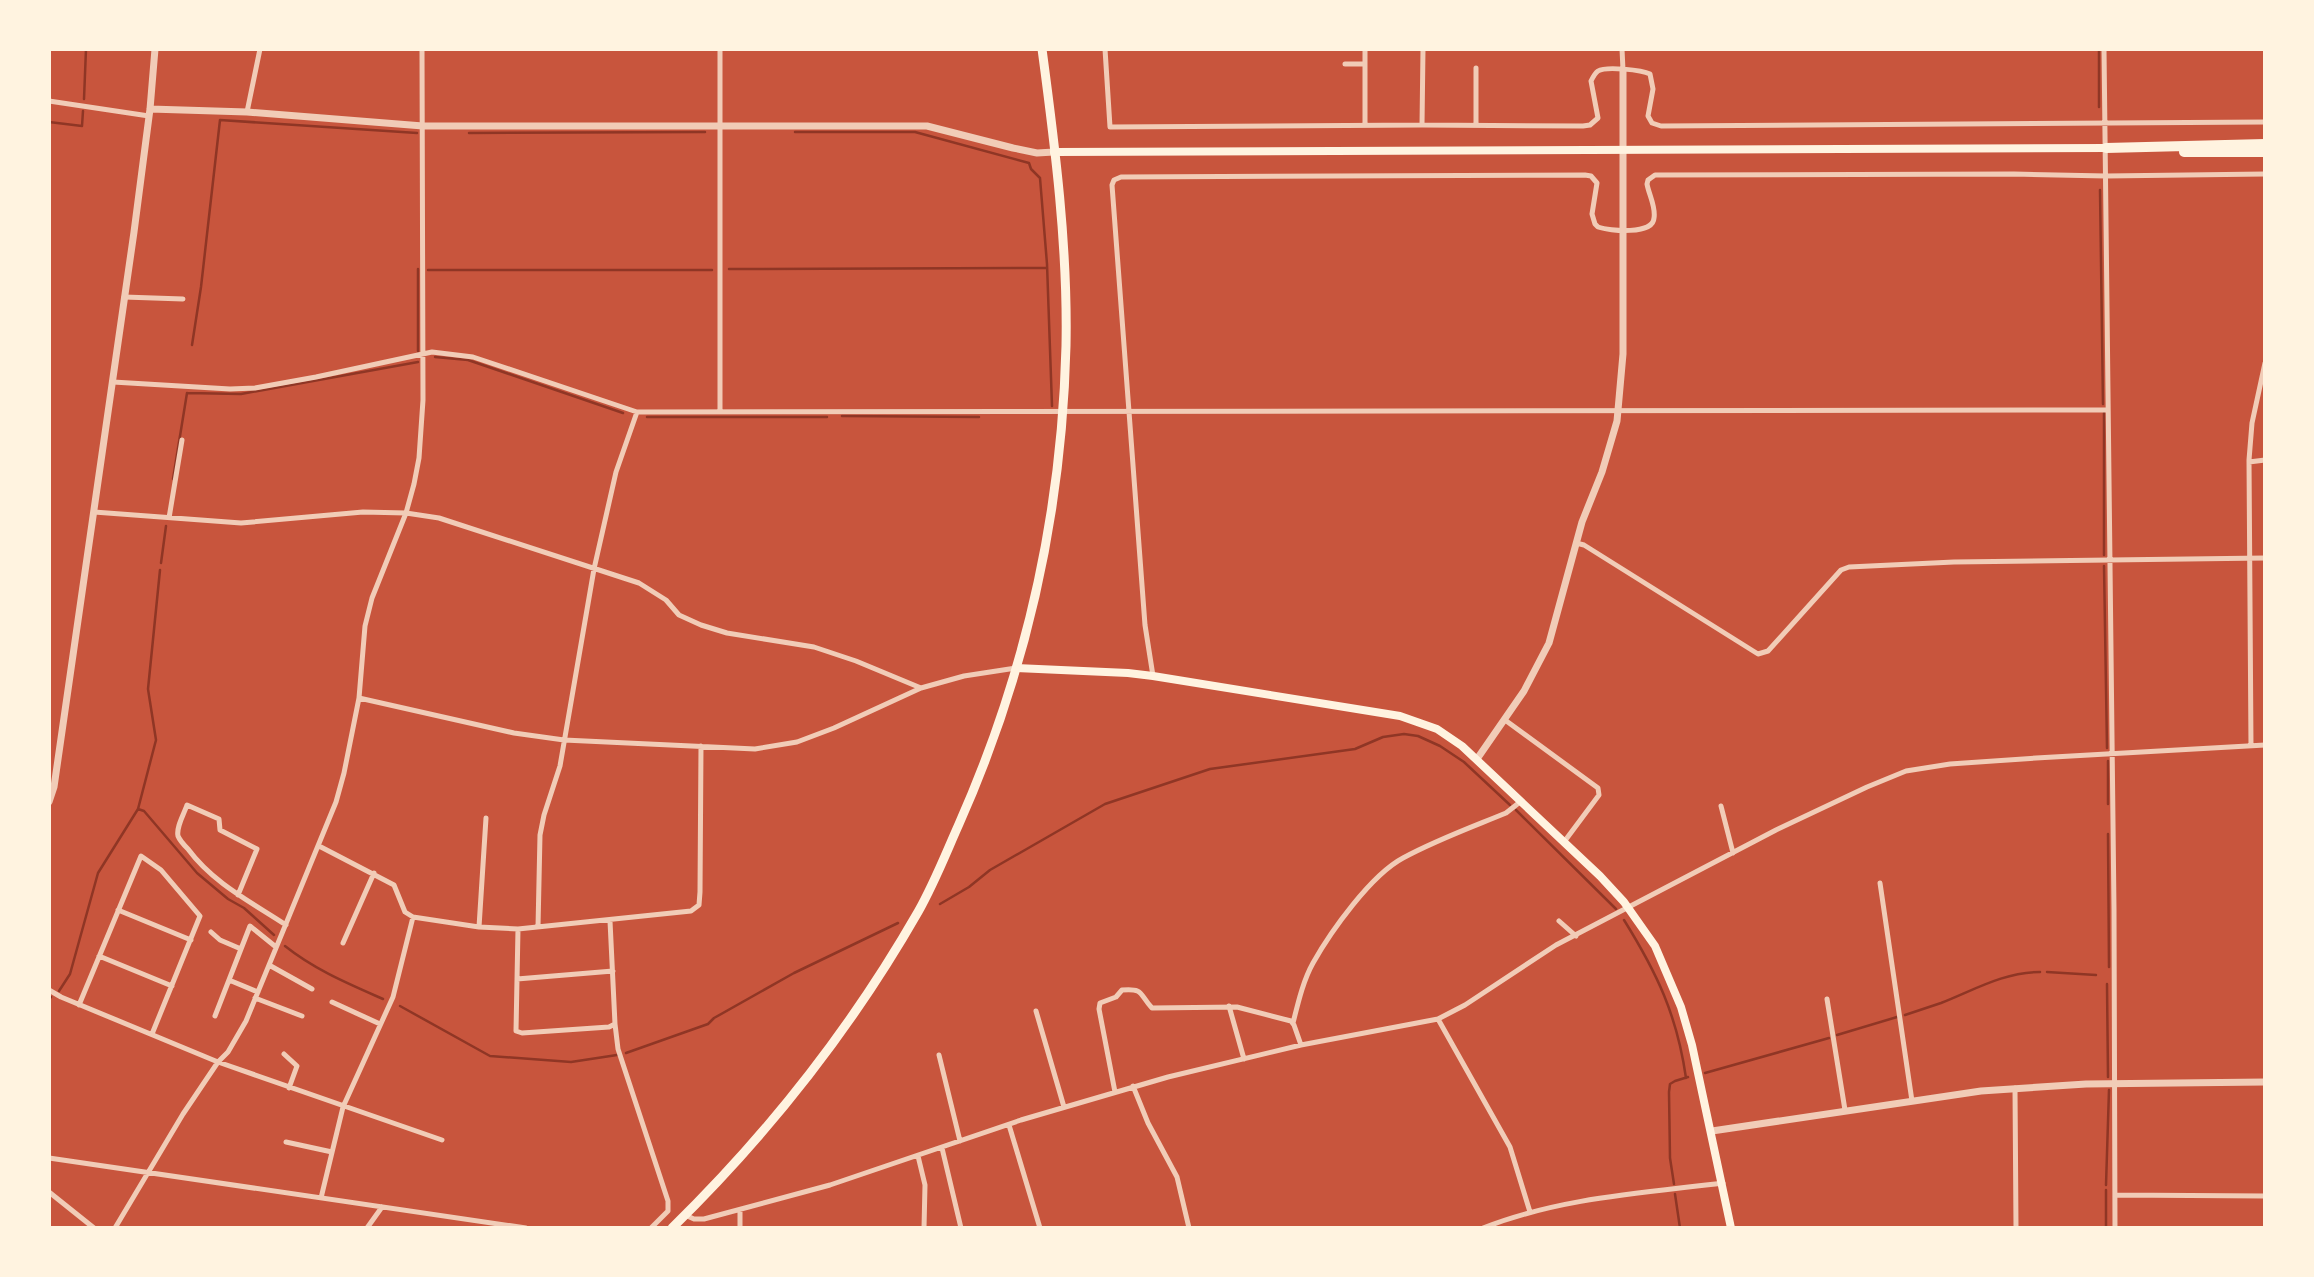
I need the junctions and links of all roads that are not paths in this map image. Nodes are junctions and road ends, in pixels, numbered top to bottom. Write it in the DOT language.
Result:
graph roads {
  1 [pos="155,49"];
  2 [pos="260,49"];
  3 [pos="422,49"];
  4 [pos="720,49"];
  5 [pos="1042,49"];
  6 [pos="1105,49"];
  7 [pos="1365,49"];
  8 [pos="1423,49"];
  9 [pos="1622,49"];
  10 [pos="2104,49"];
  11 [pos="1345,64"];
  12 [pos="1365,64"];
  13 [pos="1476,68"];
  14 [pos="1623,70"];
  15 [pos="49,101"];
  16 [pos="247,112"];
  17 [pos="150,113"];
  18 [pos="2105,121"];
  19 [pos="2265,122"];
  20 [pos="719,125"];
  21 [pos="1365,125"];
  22 [pos="1422,125"];
  23 [pos="1476,125"];
  24 [pos="423,126"];
  25 [pos="2265,144"];
  26 [pos="2106,148"];
  27 [pos="1622,151"];
  28 [pos="1054,152"];
  29 [pos="2265,152"];
  30 [pos="2265,174"];
  31 [pos="2106,176"];
  32 [pos="1623,229"];
  33 [pos="124,297"];
  34 [pos="183,299"];
  35 [pos="422,354"];
  36 [pos="2265,363"];
  37 [pos="113,382"];
  38 [pos="720,410"];
  39 [pos="1619,410"];
  40 [pos="2108,410"];
  41 [pos="1129,411"];
  42 [pos="638,412"];
  43 [pos="1063,412"];
  44 [pos="182,440"];
  45 [pos="2265,460"];
  46 [pos="2249,462"];
  47 [pos="94,512"];
  48 [pos="406,513"];
  49 [pos="169,518"];
  50 [pos="1576,543"];
  51 [pos="2265,558"];
  52 [pos="2249,559"];
  53 [pos="2110,561"];
  54 [pos="594,569"];
  55 [pos="1016,668"];
  56 [pos="1153,676"];
  57 [pos="921,688"];
  58 [pos="359,698"];
  59 [pos="1505,720"];
  60 [pos="564,740"];
  61 [pos="2265,745"];
  62 [pos="701,746"];
  63 [pos="2251,746"];
  64 [pos="2112,754"];
  65 [pos="1477,760"];
  66 [pos="49,802"];
  67 [pos="1520,802"];
  68 [pos="1721,806"];
  69 [pos="486,818"];
  70 [pos="1564,842"];
  71 [pos="318,846"];
  72 [pos="1733,853"];
  73 [pos="374,873"];
  74 [pos="1880,883"];
  75 [pos="238,895"];
  76 [pos="1629,909"];
  77 [pos="118,910"];
  78 [pos="413,917"];
  79 [pos="1559,920"];
  80 [pos="610,921"];
  81 [pos="286,925"];
  82 [pos="479,927"];
  83 [pos="538,927"];
  84 [pos="518,929"];
  85 [pos="211,932"];
  86 [pos="1576,936"];
  87 [pos="191,940"];
  88 [pos="343,943"];
  89 [pos="276,947"];
  90 [pos="241,949"];
  91 [pos="99,957"];
  92 [pos="269,965"];
  93 [pos="613,971"];
  94 [pos="517,979"];
  95 [pos="229,980"];
  96 [pos="172,986"];
  97 [pos="312,989"];
  98 [pos="49,990"];
  99 [pos="257,995"];
  100 [pos="1827,999"];
  101 [pos="332,1002"];
  102 [pos="79,1004"];
  103 [pos="1229,1006"];
  104 [pos="1036,1011"];
  105 [pos="215,1016"];
  106 [pos="302,1016"];
  107 [pos="1438,1019"];
  108 [pos="1293,1023"];
  109 [pos="380,1024"];
  110 [pos="615,1024"];
  111 [pos="152,1034"];
  112 [pos="1300,1045"];
  113 [pos="284,1054"];
  114 [pos="939,1055"];
  115 [pos="1244,1059"];
  116 [pos="218,1062"];
  117 [pos="2265,1082"];
  118 [pos="2115,1084"];
  119 [pos="1133,1086"];
  120 [pos="289,1088"];
  121 [pos="2015,1088"];
  122 [pos="1115,1092"];
  123 [pos="1912,1101"];
  124 [pos="343,1107"];
  125 [pos="1064,1107"];
  126 [pos="1845,1110"];
  127 [pos="1009,1125"];
  128 [pos="1712,1131"];
  129 [pos="442,1140"];
  130 [pos="960,1141"];
  131 [pos="286,1142"];
  132 [pos="942,1148"];
  133 [pos="332,1152"];
  134 [pos="918,1156"];
  135 [pos="49,1158"];
  136 [pos="149,1173"];
  137 [pos="1723,1183"];
  138 [pos="49,1192"];
  139 [pos="2115,1195"];
  140 [pos="2265,1196"];
  141 [pos="321,1198"];
  142 [pos="382,1207"];
  143 [pos="740,1210"];
  144 [pos="1530,1212"];
  145 [pos="685,1215"];
  146 [pos="94,1228"];
  147 [pos="115,1228"];
  148 [pos="368,1228"];
  149 [pos="526,1228"];
  150 [pos="651,1228"];
  151 [pos="672,1228"];
  152 [pos="740,1228"];
  153 [pos="924,1228"];
  154 [pos="961,1228"];
  155 [pos="1040,1228"];
  156 [pos="1189,1228"];
  157 [pos="1483,1228"];
  158 [pos="1731,1228"];
  159 [pos="2016,1228"];
  160 [pos="2115,1228"];
  1 -- 17 [label="street"];
  2 -- 16 [label="street"];
  3 -- 24 [label="street"];
  4 -- 20 [label="street"];
  5 -- 28 [label="highway"];
  6 -- 21 [label="street"];
  7 -- 12 [label="street"];
  8 -- 22 [label="street"];
  9 -- 14 [label="street"];
  10 -- 18 [label="street"];
  11 -- 12 [label="street"];
  12 -- 21 [label="street"];
  13 -- 23 [label="street"];
  14 -- 18 [label="street"];
  14 -- 23 [label="street"];
  14 -- 27 [label="street"];
  15 -- 17 [label="street"];
  16 -- 17 [label="street"];
  16 -- 24 [label="street"];
  17 -- 33 [label="street"];
  18 -- 19 [label="street"];
  18 -- 26 [label="street"];
  20 -- 24 [label="street"];
  20 -- 28 [label="street"];
  20 -- 38 [label="street"];
  21 -- 22 [label="street"];
  22 -- 23 [label="street"];
  24 -- 35 [label="street"];
  25 -- 26 [label="highway"];
  26 -- 27 [label="main road"];
  26 -- 29 [label="highway"];
  26 -- 31 [label="street"];
  27 -- 28 [label="main road"];
  27 -- 32 [label="street"];
  28 -- 43 [label="highway"];
  30 -- 31 [label="street"];
  31 -- 32 [label="street"];
  31 -- 40 [label="street"];
  32 -- 39 [label="street"];
  32 -- 41 [label="street"];
  33 -- 34 [label="street"];
  33 -- 37 [label="street"];
  35 -- 37 [label="street"];
  35 -- 42 [label="street"];
  35 -- 48 [label="street"];
  36 -- 46 [label="street"];
  37 -- 47 [label="street"];
  38 -- 42 [label="street"];
  38 -- 43 [label="street"];
  39 -- 40 [label="street"];
  39 -- 41 [label="street"];
  39 -- 50 [label="street"];
  40 -- 53 [label="street"];
  41 -- 43 [label="street"];
  41 -- 56 [label="street"];
  42 -- 54 [label="street"];
  43 -- 55 [label="highway"];
  44 -- 49 [label="street"];
  45 -- 46 [label="street"];
  46 -- 52 [label="street"];
  47 -- 49 [label="street"];
  47 -- 66 [label="street"];
  48 -- 49 [label="street"];
  48 -- 54 [label="street"];
  48 -- 58 [label="street"];
  50 -- 53 [label="street"];
  50 -- 59 [label="street"];
  51 -- 52 [label="street"];
  52 -- 53 [label="street"];
  52 -- 63 [label="street"];
  53 -- 64 [label="street"];
  54 -- 57 [label="street"];
  54 -- 60 [label="street"];
  55 -- 56 [label="main road"];
  55 -- 57 [label="street"];
  55 -- 145 [label="highway"];
  56 -- 65 [label="main road"];
  57 -- 62 [label="street"];
  58 -- 60 [label="street"];
  58 -- 71 [label="street"];
  59 -- 65 [label="street"];
  59 -- 70 [label="street"];
  60 -- 62 [label="street"];
  60 -- 83 [label="street"];
  61 -- 63 [label="street"];
  62 -- 80 [label="street"];
  63 -- 64 [label="street"];
  64 -- 72 [label="street"];
  64 -- 118 [label="street"];
  65 -- 67 [label="main road"];
  67 -- 70 [label="main road"];
  67 -- 108 [label="street"];
  68 -- 72 [label="street"];
  69 -- 82 [label="street"];
  70 -- 76 [label="main road"];
  71 -- 73 [label="street"];
  71 -- 81 [label="street"];
  72 -- 76 [label="street"];
  73 -- 78 [label="street"];
  73 -- 88 [label="street"];
  74 -- 123 [label="street"];
  75 -- 75 [label="street"];
  75 -- 81 [label="street"];
  76 -- 86 [label="street"];
  76 -- 128 [label="main road"];
  77 -- 87 [label="street"];
  77 -- 87 [label="street"];
  77 -- 91 [label="street"];
  78 -- 82 [label="street"];
  78 -- 109 [label="street"];
  79 -- 86 [label="street"];
  80 -- 83 [label="street"];
  80 -- 93 [label="street"];
  81 -- 89 [label="street"];
  82 -- 84 [label="street"];
  83 -- 84 [label="street"];
  84 -- 94 [label="street"];
  85 -- 90 [label="street"];
  86 -- 107 [label="street"];
  87 -- 96 [label="street"];
  89 -- 90 [label="street"];
  89 -- 92 [label="street"];
  90 -- 95 [label="street"];
  91 -- 96 [label="street"];
  91 -- 102 [label="street"];
  92 -- 97 [label="street"];
  92 -- 99 [label="street"];
  93 -- 94 [label="street"];
  93 -- 110 [label="street"];
  94 -- 110 [label="street"];
  95 -- 99 [label="street"];
  95 -- 105 [label="street"];
  96 -- 111 [label="street"];
  98 -- 102 [label="street"];
  99 -- 106 [label="street"];
  99 -- 116 [label="street"];
  100 -- 126 [label="street"];
  101 -- 109 [label="street"];
  102 -- 111 [label="street"];
  103 -- 108 [label="street"];
  103 -- 115 [label="street"];
  103 -- 122 [label="street"];
  104 -- 125 [label="street"];
  107 -- 112 [label="street"];
  107 -- 144 [label="street"];
  108 -- 112 [label="street"];
  109 -- 124 [label="street"];
  110 -- 150 [label="street"];
  111 -- 116 [label="street"];
  112 -- 115 [label="street"];
  113 -- 120 [label="street"];
  114 -- 130 [label="street"];
  115 -- 119 [label="street"];
  116 -- 120 [label="street"];
  116 -- 136 [label="street"];
  117 -- 118 [label="street"];
  118 -- 121 [label="street"];
  118 -- 139 [label="street"];
  119 -- 122 [label="street"];
  119 -- 156 [label="street"];
  120 -- 124 [label="street"];
  121 -- 123 [label="street"];
  121 -- 159 [label="street"];
  122 -- 125 [label="street"];
  123 -- 126 [label="street"];
  124 -- 129 [label="street"];
  124 -- 133 [label="street"];
  125 -- 127 [label="street"];
  126 -- 128 [label="street"];
  127 -- 130 [label="street"];
  127 -- 155 [label="street"];
  128 -- 137 [label="main road"];
  130 -- 132 [label="street"];
  131 -- 133 [label="street"];
  132 -- 134 [label="street"];
  132 -- 154 [label="street"];
  133 -- 141 [label="street"];
  134 -- 143 [label="street"];
  134 -- 153 [label="street"];
  135 -- 136 [label="street"];
  136 -- 141 [label="street"];
  136 -- 147 [label="street"];
  137 -- 144 [label="street"];
  137 -- 158 [label="main road"];
  138 -- 146 [label="street"];
  139 -- 140 [label="street"];
  139 -- 160 [label="street"];
  141 -- 142 [label="street"];
  142 -- 148 [label="street"];
  142 -- 149 [label="street"];
  143 -- 145 [label="street"];
  143 -- 152 [label="street"];
  144 -- 157 [label="street"];
  145 -- 151 [label="highway"];
}
